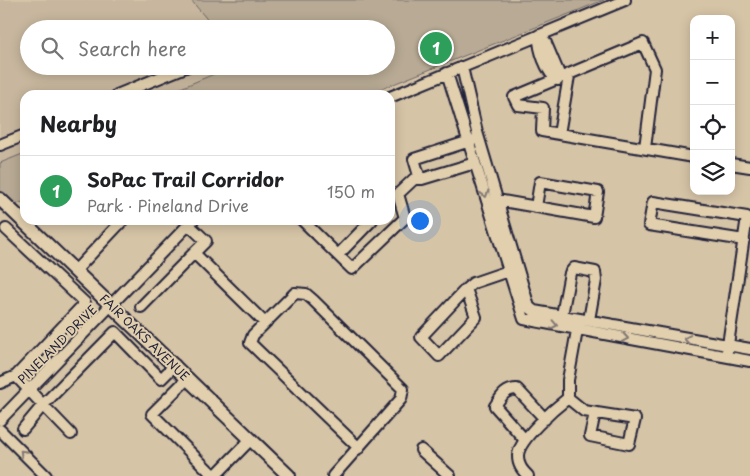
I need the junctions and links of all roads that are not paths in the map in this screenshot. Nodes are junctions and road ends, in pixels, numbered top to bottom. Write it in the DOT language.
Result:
graph roads {
  1 [pos="625,0"];
  2 [pos="539,35"];
  3 [pos="462,67"];
  4 [pos="447,73"];
  5 [pos="160,75"];
  6 [pos="569,76"];
  7 [pos="558,80"];
  8 [pos="128,90"];
  9 [pos="395,95"];
  10 [pos="471,107"];
  11 [pos="459,110"];
  12 [pos="559,134"];
  13 [pos="20,137"];
  14 [pos="474,140"];
  15 [pos="0,145"];
  16 [pos="645,148"];
  17 [pos="690,156"];
  18 [pos="475,163"];
  19 [pos="735,164"];
  20 [pos="749,166"];
  21 [pos="420,179"];
  22 [pos="398,194"];
  23 [pos="395,197"];
  24 [pos="0,199"];
  25 [pos="497,200"];
  26 [pos="536,207"];
  27 [pos="20,217"];
  28 [pos="28,225"];
  29 [pos="118,225"];
  30 [pos="188,225"];
  31 [pos="193,225"];
  32 [pos="307,225"];
  33 [pos="367,225"];
  34 [pos="3,230"];
  35 [pos="744,240"];
  36 [pos="194,253"];
  37 [pos="338,255"];
  38 [pos="513,270"];
  39 [pos="75,271"];
  40 [pos="466,289"];
  41 [pos="113,305"];
  42 [pos="142,307"];
  43 [pos="562,315"];
  44 [pos="584,319"];
  45 [pos="265,323"];
  46 [pos="577,330"];
  47 [pos="727,349"];
  48 [pos="750,349"];
  49 [pos="750,361"];
  50 [pos="175,365"];
  51 [pos="16,376"];
  52 [pos="188,378"];
  53 [pos="0,383"];
  54 [pos="29,389"];
  55 [pos="568,398"];
  56 [pos="43,405"];
  57 [pos="595,413"];
  58 [pos="545,419"];
  59 [pos="0,420"];
  60 [pos="23,429"];
  61 [pos="0,430"];
  62 [pos="71,434"];
  63 [pos="251,439"];
  64 [pos="525,440"];
  65 [pos="358,448"];
  66 [pos="421,450"];
  67 [pos="444,474"];
  68 [pos="46,476"];
  69 [pos="214,476"];
  70 [pos="289,476"];
  71 [pos="333,476"];
  72 [pos="528,476"];
  1 -- 2 [label="street"];
  2 -- 3 [label="street"];
  2 -- 7 [label="street"];
  3 -- 4 [label="street"];
  3 -- 10 [label="street"];
  4 -- 9 [label="street"];
  4 -- 11 [label="street"];
  5 -- 8 [label="street"];
  6 -- 7 [label="street"];
  6 -- 12 [label="street"];
  6 -- 16 [label="street"];
  7 -- 12 [label="street"];
  10 -- 11 [label="street"];
  10 -- 14 [label="street"];
  11 -- 14 [label="street"];
  12 -- 16 [label="street"];
  13 -- 15 [label="street"];
  14 -- 18 [label="street"];
  14 -- 21 [label="street"];
  14 -- 25 [label="street"];
  16 -- 17 [label="street"];
  18 -- 21 [label="street"];
  18 -- 38 [label="street, one-way"];
  19 -- 20 [label="street"];
  21 -- 22 [label="street"];
  22 -- 23 [label="street"];
  22 -- 37 [label="street"];
  24 -- 27 [label="main road, FAIR OAKS AVENUE"];
  25 -- 26 [label="street"];
  25 -- 38 [label="street"];
  26 -- 26 [label="street"];
  27 -- 34 [label="street"];
  28 -- 39 [label="main road, FAIR OAKS AVENUE"];
  29 -- 39 [label="street"];
  30 -- 41 [label="street, PINELAND DRIVE"];
  31 -- 36 [label="street"];
  32 -- 37 [label="street"];
  33 -- 37 [label="street"];
  34 -- 51 [label="street"];
  35 -- 35 [label="street"];
  35 -- 47 [label="street"];
  36 -- 42 [label="street"];
  36 -- 45 [label="street"];
  38 -- 40 [label="street"];
  38 -- 43 [label="street"];
  38 -- 46 [label="street, one-way"];
  39 -- 41 [label="main road, FAIR OAKS AVENUE"];
  40 -- 40 [label="street"];
  41 -- 50 [label="main road, FAIR OAKS AVENUE"];
  41 -- 54 [label="street, PINELAND DRIVE"];
  43 -- 44 [label="street"];
  43 -- 44 [label="street"];
  44 -- 46 [label="street"];
  47 -- 44 [label="street, one-way"];
  45 -- 65 [label="street"];
  45 -- 65 [label="street"];
  46 -- 49 [label="street, one-way"];
  46 -- 55 [label="street"];
  47 -- 48 [label="street"];
  50 -- 52 [label="main road, FAIR OAKS AVENUE"];
  50 -- 56 [label="street"];
  51 -- 53 [label="street"];
  51 -- 54 [label="street"];
  52 -- 63 [label="main road, FAIR OAKS AVENUE"];
  52 -- 69 [label="street"];
  54 -- 56 [label="street"];
  54 -- 59 [label="street, PINELAND DRIVE"];
  55 -- 57 [label="street"];
  55 -- 58 [label="street"];
  56 -- 60 [label="street"];
  56 -- 62 [label="street"];
  57 -- 57 [label="street"];
  58 -- 64 [label="street"];
  58 -- 64 [label="street"];
  68 -- 61 [label="street, one-way"];
  63 -- 69 [label="street"];
  63 -- 70 [label="main road, FAIR OAKS AVENUE"];
  64 -- 72 [label="street"];
  65 -- 71 [label="street"];
  66 -- 67 [label="street"];
}
